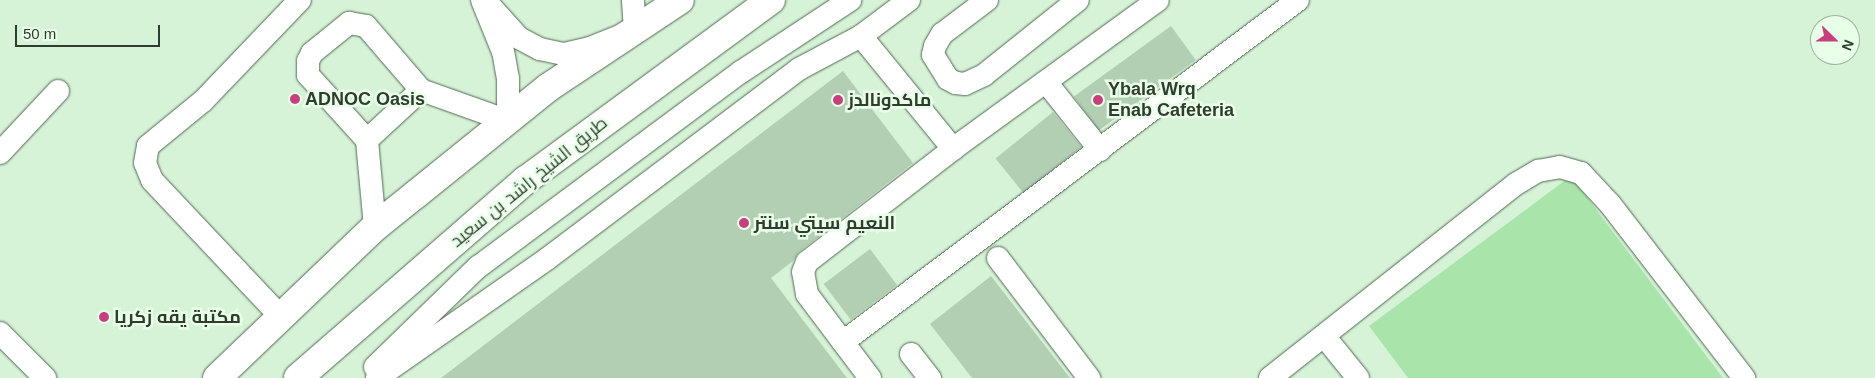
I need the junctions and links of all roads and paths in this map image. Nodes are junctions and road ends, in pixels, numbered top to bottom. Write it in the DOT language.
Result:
graph roads {
  1 [pos="300,0"];
  2 [pos="483,0"];
  3 [pos="633,0"];
  4 [pos="666,0"];
  5 [pos="680,0"];
  6 [pos="771,0"];
  7 [pos="850,0"];
  8 [pos="909,0"];
  9 [pos="987,0"];
  10 [pos="1078,0"];
  11 [pos="1298,0"];
  12 [pos="1156,1"];
  13 [pos="742,10"];
  14 [pos="635,30"];
  15 [pos="861,36"];
  16 [pos="1046,82"];
  17 [pos="421,90"];
  18 [pos="58,92"];
  19 [pos="508,121"];
  20 [pos="366,140"];
  21 [pos="954,149"];
  22 [pos="1100,150"];
  23 [pos="0,153"];
  24 [pos="375,228"];
  25 [pos="527,231"];
  26 [pos="998,258"];
  27 [pos="547,259"];
  28 [pos="280,317"];
  29 [pos="0,333"];
  30 [pos="1324,336"];
  31 [pos="843,342"];
  32 [pos="911,354"];
  33 [pos="45,378"];
  34 [pos="217,378"];
  35 [pos="298,378"];
  36 [pos="364,378"];
  37 [pos="377,378"];
  38 [pos="870,378"];
  39 [pos="930,378"];
  40 [pos="1089,378"];
  41 [pos="1270,378"];
  42 [pos="1358,378"];
  43 [pos="1744,378"];
  1 -- 28 [label="street"];
  2 -- 14 [label="street"];
  2 -- 19 [label="street"];
  3 -- 14 [label="street"];
  4 -- 14 [label="main road"];
  5 -- 14 [label="main road"];
  6 -- 13 [label="main road, طريق الشيخ راشد بن سعيد"];
  7 -- 25 [label="street"];
  8 -- 15 [label="street"];
  9 -- 10 [label="street"];
  11 -- 22 [label="street"];
  12 -- 16 [label="street"];
  13 -- 35 [label="main road, طريق الشيخ راشد بن سعيد"];
  14 -- 19 [label="main road"];
  15 -- 21 [label="street"];
  15 -- 27 [label="street"];
  16 -- 21 [label="street"];
  16 -- 22 [label="street"];
  17 -- 19 [label="street"];
  17 -- 20 [label="street"];
  17 -- 20 [label="street"];
  18 -- 23 [label="street"];
  19 -- 24 [label="main road"];
  20 -- 24 [label="street"];
  21 -- 31 [label="street"];
  22 -- 31 [label="street"];
  24 -- 28 [label="main road"];
  25 -- 27 [label="street"];
  25 -- 36 [label="street"];
  26 -- 40 [label="street"];
  27 -- 37 [label="street"];
  28 -- 34 [label="main road"];
  29 -- 33 [label="street"];
  30 -- 41 [label="street"];
  30 -- 42 [label="street"];
  30 -- 43 [label="street"];
  31 -- 38 [label="street"];
  32 -- 39 [label="street"];
}
